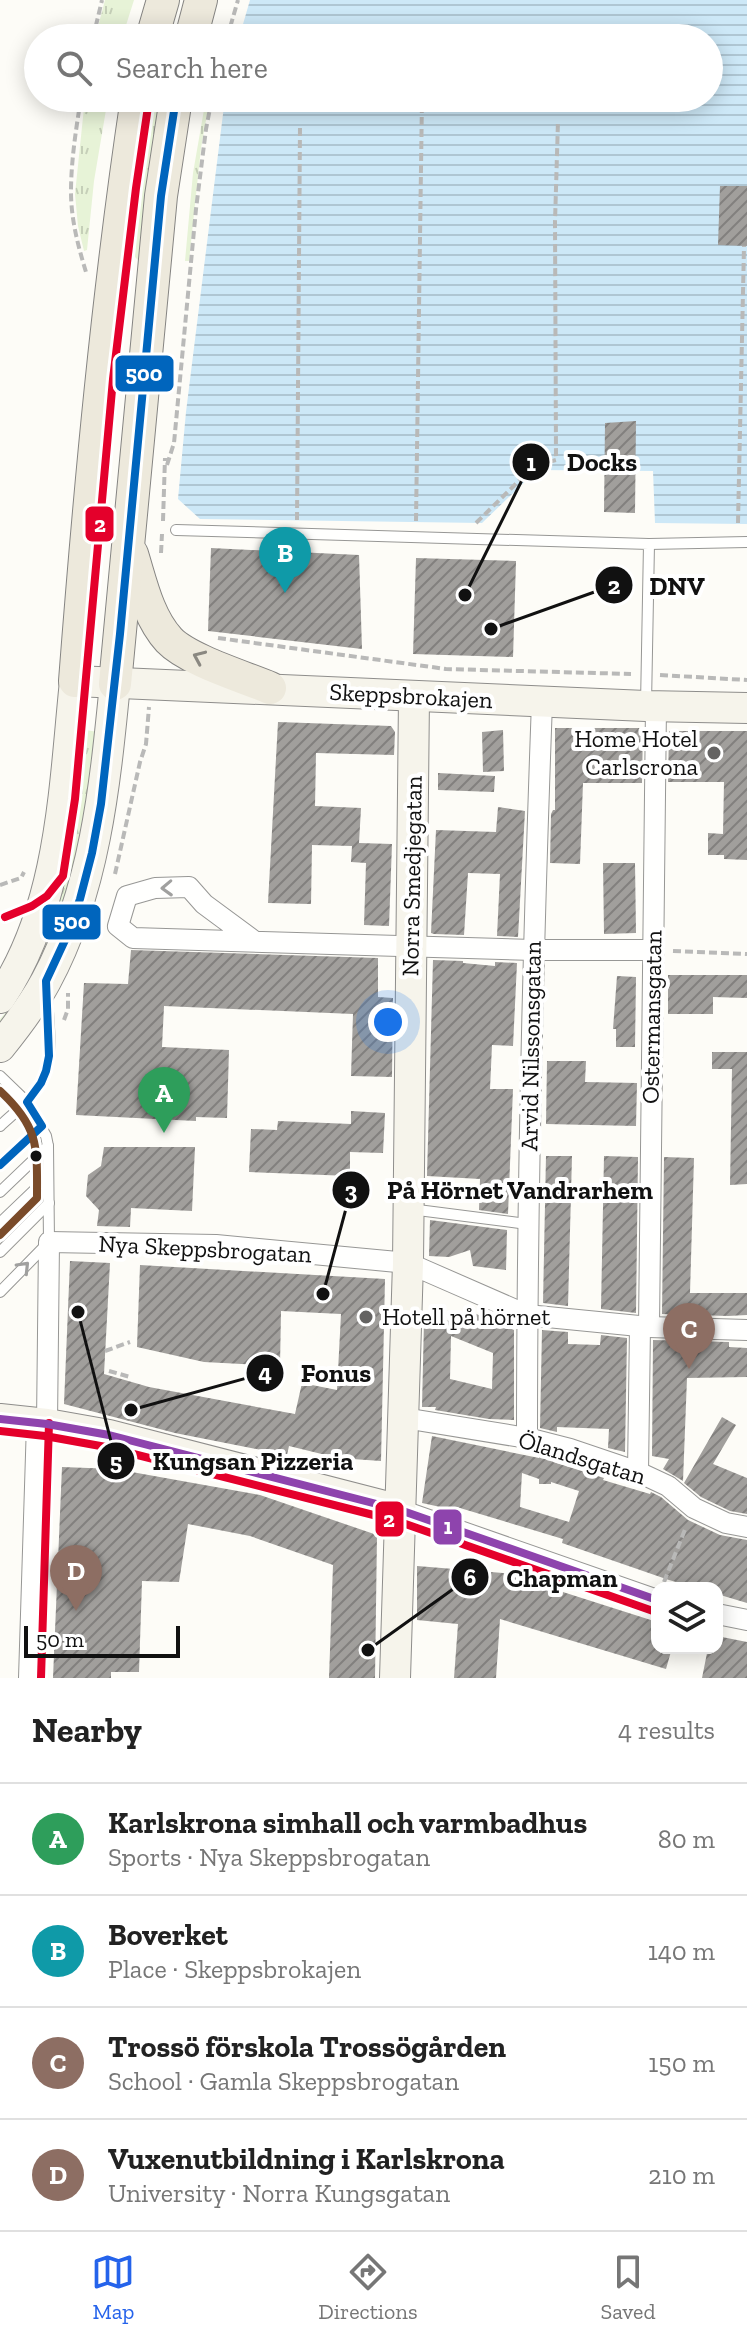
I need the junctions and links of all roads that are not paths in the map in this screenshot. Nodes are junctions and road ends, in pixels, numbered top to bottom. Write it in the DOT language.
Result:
graph roads {
  1 [pos="163,0"];
  2 [pos="201,0"];
  3 [pos="156,24"];
  4 [pos="195,24"];
  5 [pos="135,112"];
  6 [pos="174,112"];
  7 [pos="176,530"];
  8 [pos="747,542"];
  9 [pos="128,544"];
  10 [pos="649,544"];
  11 [pos="75,681"];
  12 [pos="115,684"];
  13 [pos="270,688"];
  14 [pos="414,697"];
  15 [pos="542,702"];
  16 [pos="651,706"];
  17 [pos="747,708"];
  18 [pos="254,941"];
  19 [pos="411,945"];
  20 [pos="533,950"];
  21 [pos="653,950"];
  22 [pos="46,981"];
  23 [pos="0,998"];
  24 [pos="0,1047"];
  25 [pos="0,1076"];
  26 [pos="27,1102"];
  27 [pos="0,1126"];
  28 [pos="42,1126"];
  29 [pos="48,1146"];
  30 [pos="0,1165"];
  31 [pos="48,1177"];
  32 [pos="0,1192"];
  33 [pos="49,1203"];
  34 [pos="409,1208"];
  35 [pos="0,1223"];
  36 [pos="527,1224"];
  37 [pos="49,1242"];
  38 [pos="0,1252"];
  39 [pos="408,1263"];
  40 [pos="0,1292"];
  41 [pos="527,1315"];
  42 [pos="644,1327"];
  43 [pos="747,1330"];
  44 [pos="404,1418"];
  45 [pos="0,1419"];
  46 [pos="42,1424"];
  47 [pos="527,1438"];
  48 [pos="638,1472"];
  49 [pos="400,1510"];
  50 [pos="747,1527"];
  51 [pos="651,1598"];
  52 [pos="723,1615"];
  53 [pos="747,1620"];
  54 [pos="29,1678"];
  55 [pos="395,1678"];
  1 -- 3 [label="main road"];
  2 -- 4 [label="main road"];
  5 -- 11 [label="main road"];
  6 -- 9 [label="main road"];
  7 -- 10 [label="lane"];
  8 -- 10 [label="lane"];
  9 -- 12 [label="main road"];
  13 -- 9 [label="main road, one-way"];
  10 -- 16 [label="lane"];
  11 -- 12 [label="street, Skeppsbrokajen"];
  11 -- 23 [label="street"];
  12 -- 13 [label="street, Skeppsbrokajen"];
  12 -- 22 [label="street"];
  13 -- 14 [label="street, Skeppsbrokajen"];
  14 -- 15 [label="street, Skeppsbrokajen"];
  14 -- 19 [label="street, Norra Smedjegatan"];
  15 -- 16 [label="street, Skeppsbrokajen"];
  15 -- 20 [label="street, Arvid Nilssonsgatan"];
  16 -- 17 [label="street, Skeppsbrokajen"];
  16 -- 21 [label="street, Ostermansgatan"];
  18 -- 18 [label="street, one-way"];
  18 -- 19 [label="street"];
  19 -- 20 [label="street"];
  19 -- 34 [label="street, Norra Smedjegatan"];
  20 -- 21 [label="street"];
  20 -- 36 [label="street, Arvid Nilssonsgatan"];
  21 -- 42 [label="street, Ostermansgatan"];
  22 -- 24 [label="street"];
  22 -- 26 [label="lane"];
  25 -- 26 [label="lane"];
  26 -- 27 [label="lane"];
  26 -- 28 [label="lane"];
  28 -- 29 [label="lane"];
  28 -- 30 [label="lane"];
  29 -- 31 [label="lane"];
  29 -- 32 [label="lane"];
  31 -- 33 [label="lane"];
  31 -- 35 [label="lane"];
  33 -- 37 [label="lane"];
  33 -- 38 [label="lane"];
  34 -- 36 [label="lane"];
  34 -- 39 [label="street, Norra Smedjegatan"];
  36 -- 41 [label="street, Arvid Nilssonsgatan"];
  37 -- 39 [label="street, Nya Skeppsbrogatan"];
  40 -- 37 [label="lane, one-way"];
  37 -- 46 [label="street"];
  39 -- 41 [label="street, Nya Skeppsbrogatan"];
  39 -- 44 [label="street, Norra Smedjegatan"];
  41 -- 42 [label="street, Nya Skeppsbrogatan"];
  41 -- 47 [label="street, Arvid Nilssonsgatan"];
  42 -- 43 [label="street, Nya Skeppsbrogatan"];
  42 -- 48 [label="street, Ostermansgatan"];
  44 -- 47 [label="street, Ölandsgatan"];
  44 -- 49 [label="street, Norra Smedjegatan"];
  45 -- 46 [label="street"];
  46 -- 49 [label="street"];
  46 -- 54 [label="street"];
  47 -- 48 [label="street, Ölandsgatan"];
  48 -- 50 [label="street, Ölandsgatan"];
  49 -- 51 [label="street"];
  49 -- 55 [label="street, Norra Smedjegatan"];
  52 -- 53 [label="street"];
}
